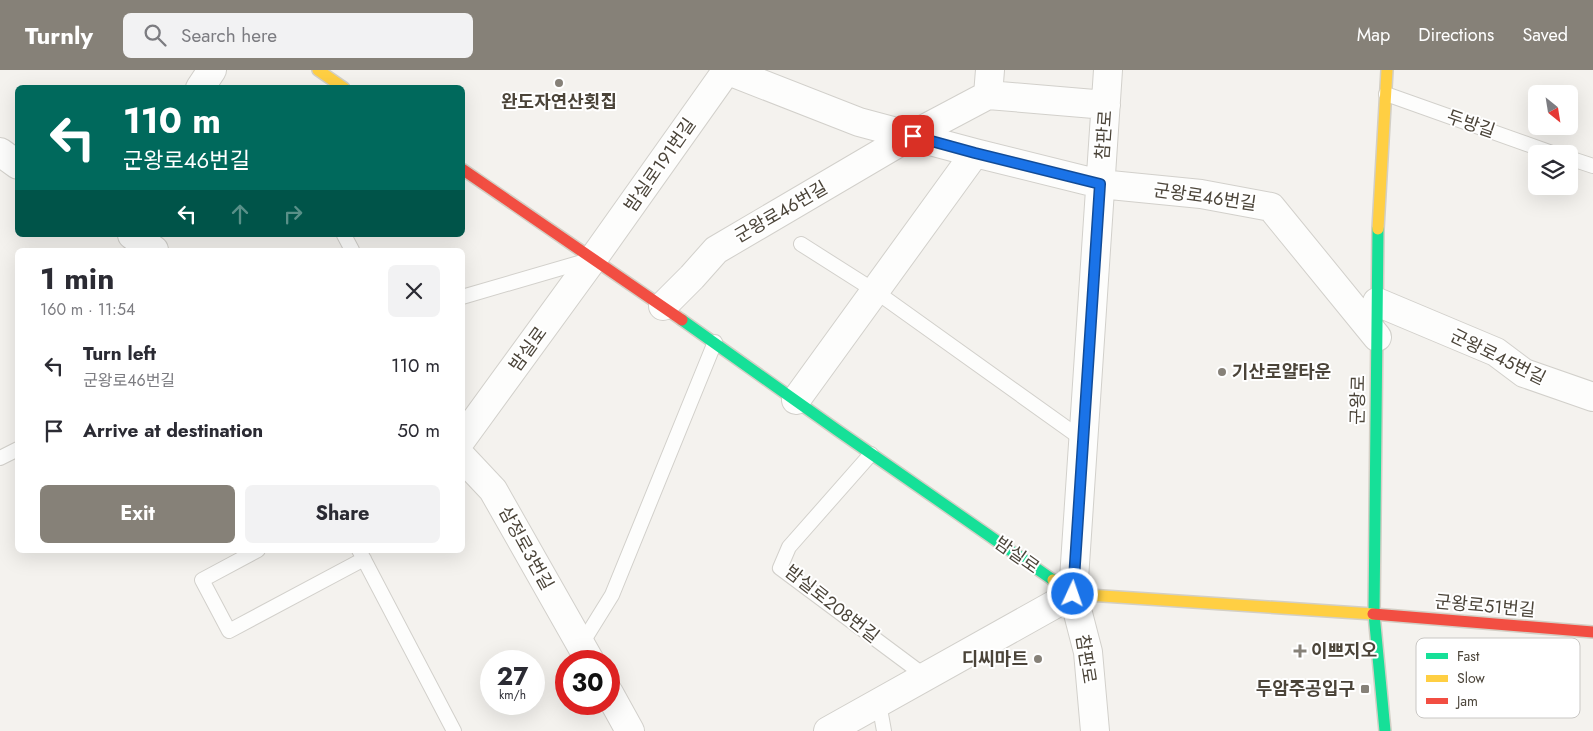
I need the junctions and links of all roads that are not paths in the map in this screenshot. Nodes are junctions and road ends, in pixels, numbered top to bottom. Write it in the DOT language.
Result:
graph roads {
  1 [pos="212,70"];
  2 [pos="318,70"];
  3 [pos="727,70"];
  4 [pos="1108,70"];
  5 [pos="1387,70"];
  6 [pos="989,82"];
  7 [pos="202,85"];
  8 [pos="340,85"];
  9 [pos="1386,94"];
  10 [pos="1106,105"];
  11 [pos="913,136"];
  12 [pos="1530,145"];
  13 [pos="0,152"];
  14 [pos="975,153"];
  15 [pos="1578,161"];
  16 [pos="15,163"];
  17 [pos="1593,166"];
  18 [pos="465,171"];
  19 [pos="1100,184"];
  20 [pos="135,237"];
  21 [pos="801,244"];
  22 [pos="151,248"];
  23 [pos="593,259"];
  24 [pos="875,291"];
  25 [pos="465,296"];
  26 [pos="1377,302"];
  27 [pos="663,306"];
  28 [pos="1377,337"];
  29 [pos="716,342"];
  30 [pos="1593,396"];
  31 [pos="796,400"];
  32 [pos="465,434"];
  33 [pos="1082,439"];
  34 [pos="15,450"];
  35 [pos="871,454"];
  36 [pos="0,458"];
  37 [pos="465,461"];
  38 [pos="252,553"];
  39 [pos="361,555"];
  40 [pos="1073,594"];
  41 [pos="1374,614"];
  42 [pos="1593,632"];
  43 [pos="584,650"];
  44 [pos="587,650"];
  45 [pos="925,676"];
  46 [pos="879,702"];
  47 [pos="620,713"];
  48 [pos="454,731"];
  49 [pos="630,731"];
  50 [pos="828,731"];
  51 [pos="884,731"];
  52 [pos="1095,731"];
  53 [pos="1385,731"];
  1 -- 7 [label="street"];
  2 -- 8 [label="main road"];
  3 -- 11 [label="street, 군왕로46번길"];
  3 -- 23 [label="street, 밤실로191번길"];
  4 -- 10 [label="street, 참판로"];
  5 -- 9 [label="main road, 군왕로"];
  6 -- 10 [label="street"];
  6 -- 11 [label="street"];
  9 -- 12 [label="lane, 두방길"];
  9 -- 26 [label="main road, 군왕로"];
  10 -- 19 [label="street, 참판로"];
  11 -- 14 [label="street, 군왕로46번길"];
  11 -- 27 [label="street, 군왕로46번길"];
  13 -- 16 [label="street"];
  14 -- 19 [label="street, 군왕로46번길"];
  14 -- 24 [label="street"];
  15 -- 17 [label="lane"];
  18 -- 23 [label="main road, 밤실로"];
  19 -- 28 [label="street, 군왕로46번길"];
  19 -- 33 [label="street, 참판로"];
  20 -- 22 [label="street"];
  21 -- 24 [label="lane"];
  23 -- 25 [label="lane"];
  23 -- 27 [label="main road, 밤실로"];
  23 -- 32 [label="street, 밤실로"];
  24 -- 31 [label="street"];
  24 -- 33 [label="lane"];
  26 -- 28 [label="main road, 군왕로"];
  26 -- 30 [label="street, 군왕로45번길"];
  27 -- 29 [label="main road, 밤실로"];
  28 -- 41 [label="main road, 군왕로"];
  29 -- 31 [label="main road, 밤실로"];
  29 -- 44 [label="lane, 삼정로3번길"];
  31 -- 35 [label="main road, 밤실로"];
  33 -- 40 [label="street, 참판로"];
  34 -- 36 [label="lane"];
  35 -- 40 [label="main road, 밤실로"];
  35 -- 45 [label="lane, 밤실로208번길"];
  37 -- 43 [label="street, 삼정로3번길"];
  38 -- 39 [label="lane"];
  39 -- 48 [label="lane"];
  40 -- 41 [label="main road"];
  40 -- 45 [label="street"];
  40 -- 52 [label="street, 참판로"];
  41 -- 42 [label="main road, 군왕로51번길"];
  41 -- 53 [label="main road, 군왕로"];
  45 -- 46 [label="street"];
  46 -- 50 [label="street"];
  46 -- 51 [label="lane"];
  47 -- 49 [label="street"];
}
